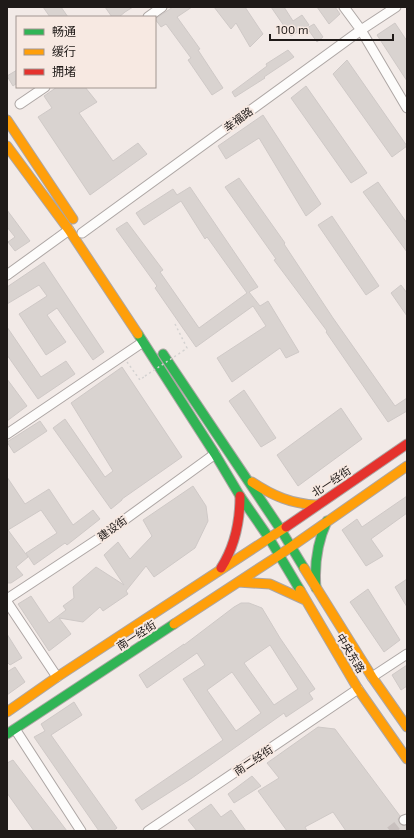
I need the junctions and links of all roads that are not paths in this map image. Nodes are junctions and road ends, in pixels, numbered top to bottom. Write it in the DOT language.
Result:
graph roads {
  1 [pos="162,7"];
  2 [pos="344,7"];
  3 [pos="396,7"];
  4 [pos="149,16"];
  5 [pos="361,30"];
  6 [pos="44,88"];
  7 [pos="20,104"];
  8 [pos="407,108"];
  9 [pos="7,120"];
  10 [pos="7,146"];
  11 [pos="69,230"];
  12 [pos="82,233"];
  13 [pos="99,259"];
  14 [pos="7,275"];
  15 [pos="143,342"];
  16 [pos="156,343"];
  17 [pos="7,434"];
  18 [pos="407,444"];
  19 [pos="215,454"];
  20 [pos="407,466"];
  21 [pos="248,480"];
  22 [pos="240,496"];
  23 [pos="317,505"];
  24 [pos="327,521"];
  25 [pos="281,530"];
  26 [pos="269,538"];
  27 [pos="290,547"];
  28 [pos="278,556"];
  29 [pos="219,571"];
  30 [pos="238,582"];
  31 [pos="316,588"];
  32 [pos="7,599"];
  33 [pos="305,600"];
  34 [pos="7,602"];
  35 [pos="407,654"];
  36 [pos="57,677"];
  37 [pos="372,677"];
  38 [pos="358,689"];
  39 [pos="7,712"];
  40 [pos="407,727"];
  41 [pos="11,732"];
  42 [pos="407,759"];
  43 [pos="81,831"];
  44 [pos="148,831"];
  1 -- 4 [label="street"];
  2 -- 5 [label="street"];
  3 -- 5 [label="street, 幸福路"];
  5 -- 8 [label="street"];
  5 -- 12 [label="street, 幸福路"];
  6 -- 7 [label="street"];
  9 -- 12 [label="main road"];
  10 -- 11 [label="main road, 中央东路"];
  11 -- 14 [label="street"];
  11 -- 15 [label="main road, 中央东路"];
  12 -- 13 [label="main road"];
  15 -- 17 [label="street"];
  15 -- 19 [label="main road, 中央东路"];
  16 -- 21 [label="main road, 中央东路"];
  18 -- 23 [label="main road, 北一经街"];
  19 -- 22 [label="main road, 中央东路"];
  19 -- 32 [label="street, 建设街"];
  20 -- 24 [label="main road"];
  21 -- 23 [label="main road"];
  21 -- 25 [label="main road, 中央东路"];
  22 -- 26 [label="main road, 中央东路"];
  22 -- 29 [label="main road"];
  23 -- 25 [label="main road, 北一经街"];
  24 -- 27 [label="main road"];
  24 -- 31 [label="main road"];
  25 -- 26 [label="main road, 北一经街"];
  25 -- 27 [label="main road, 中央东路"];
  26 -- 28 [label="main road, 中央东路"];
  26 -- 29 [label="main road, 南一经街"];
  27 -- 28 [label="main road"];
  27 -- 31 [label="main road, 中央东路"];
  28 -- 30 [label="main road, 南一经街"];
  28 -- 33 [label="main road, 中央东路"];
  29 -- 36 [label="main road, 南一经街"];
  30 -- 33 [label="main road"];
  30 -- 41 [label="main road, 南一经街"];
  31 -- 37 [label="main road, 中央东路"];
  33 -- 38 [label="main road, 中央东路"];
  34 -- 36 [label="street"];
  35 -- 37 [label="street"];
  36 -- 39 [label="main road, 南一经街"];
  37 -- 40 [label="main road, 中央东路"];
  38 -- 42 [label="main road, 中央东路"];
  38 -- 44 [label="street, 南二经街"];
  41 -- 43 [label="street"];
}
